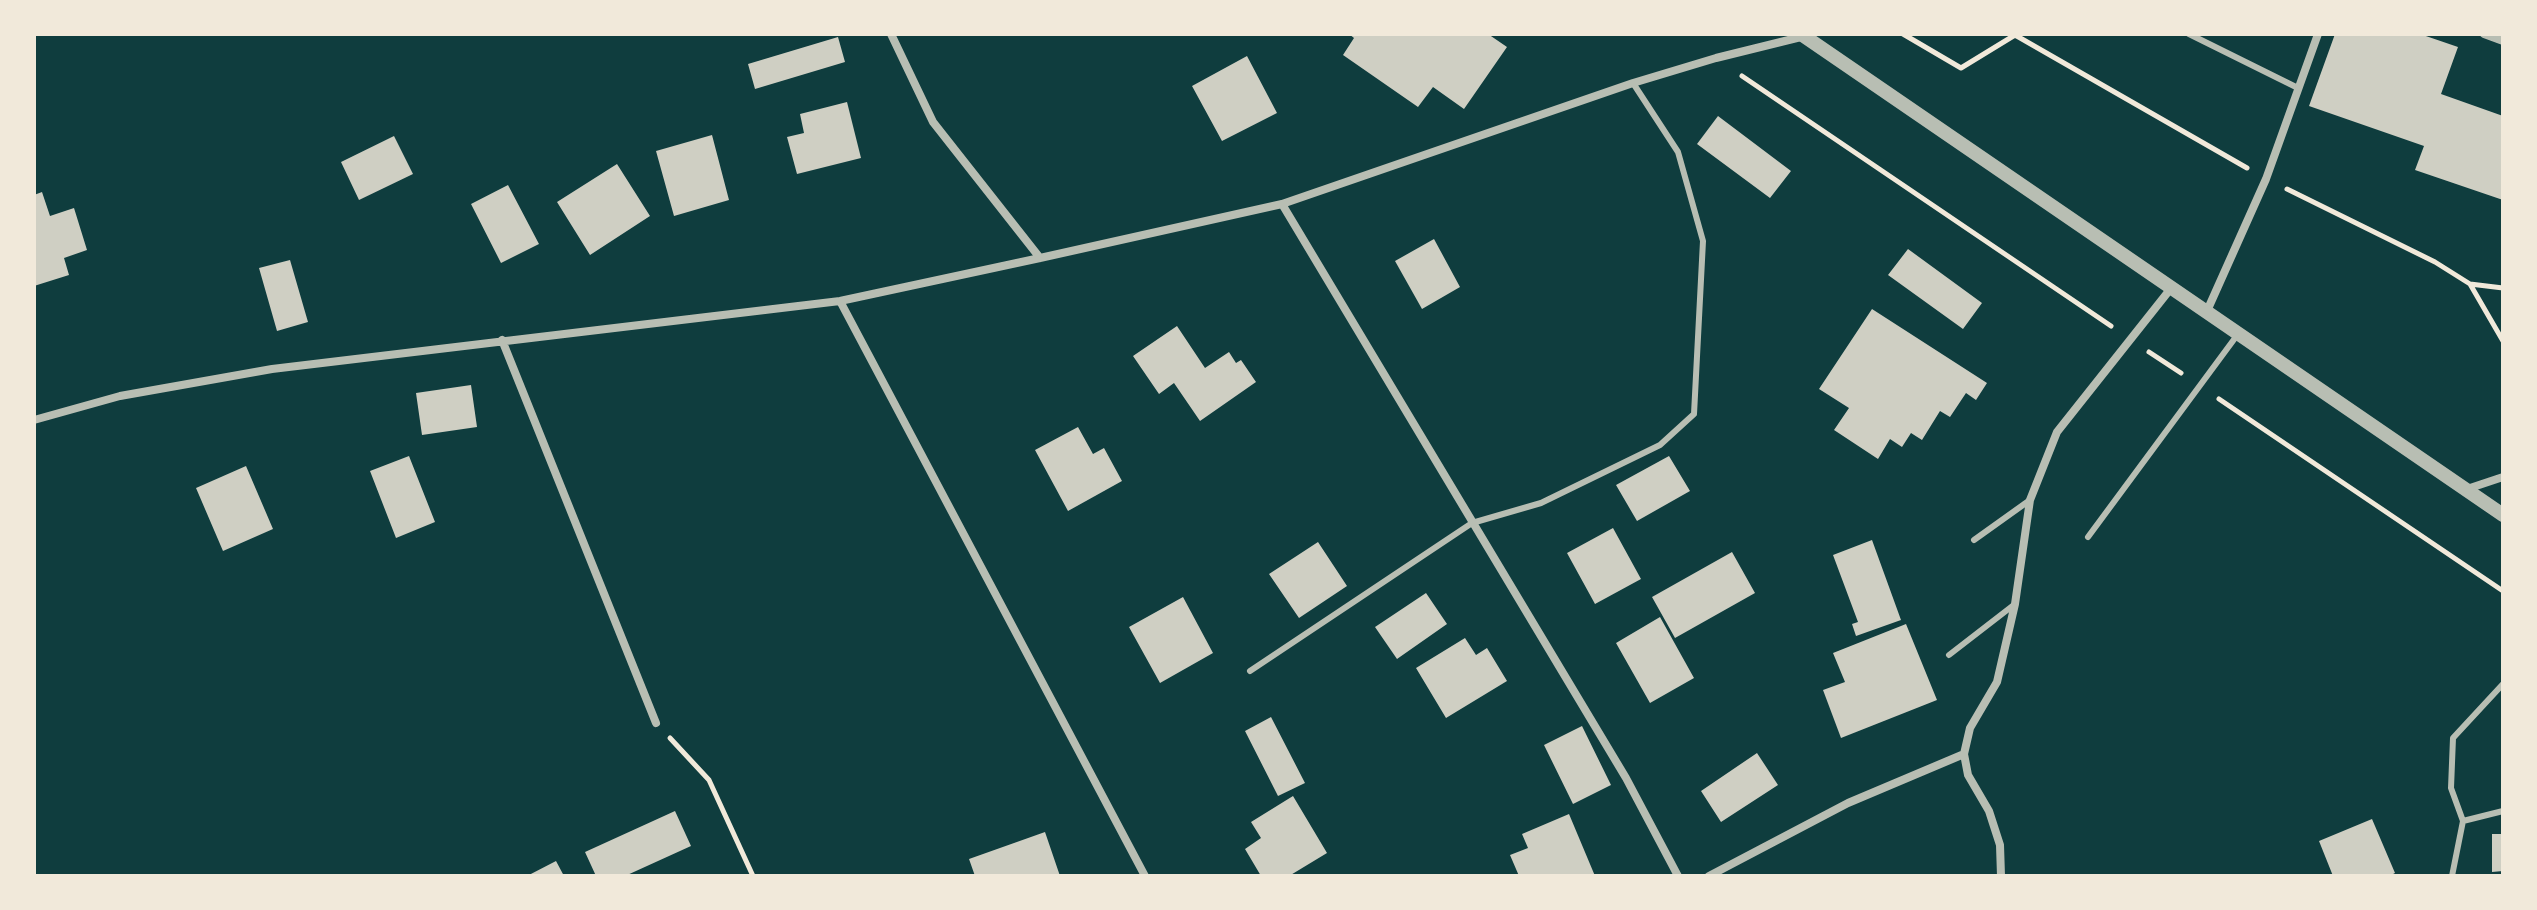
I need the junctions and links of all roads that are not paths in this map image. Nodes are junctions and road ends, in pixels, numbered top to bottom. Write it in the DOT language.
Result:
graph roads {
  1 [pos="891,34"];
  2 [pos="2189,34"];
  3 [pos="2318,34"];
  4 [pos="2484,34"];
  5 [pos="1803,35"];
  6 [pos="2503,41"];
  7 [pos="1633,83"];
  8 [pos="2298,88"];
  9 [pos="1282,204"];
  10 [pos="1040,258"];
  11 [pos="2172,287"];
  12 [pos="840,301"];
  13 [pos="2207,311"];
  14 [pos="2239,333"];
  15 [pos="502,340"];
  16 [pos="34,420"];
  17 [pos="2503,477"];
  18 [pos="2467,489"];
  19 [pos="2030,500"];
  20 [pos="2503,515"];
  21 [pos="1472,523"];
  22 [pos="2088,537"];
  23 [pos="1974,540"];
  24 [pos="2015,604"];
  25 [pos="1949,655"];
  26 [pos="1250,671"];
  27 [pos="2503,684"];
  28 [pos="656,723"];
  29 [pos="1964,754"];
  30 [pos="2503,811"];
  31 [pos="2463,821"];
  32 [pos="1145,876"];
  33 [pos="1678,876"];
  34 [pos="1709,876"];
  35 [pos="2001,876"];
  36 [pos="2452,876"];
  1 -- 10 [label="street"];
  2 -- 8 [label="lane"];
  3 -- 8 [label="street"];
  4 -- 6 [label="street"];
  5 -- 7 [label="street"];
  5 -- 11 [label="street"];
  7 -- 9 [label="street"];
  7 -- 21 [label="lane"];
  8 -- 13 [label="street"];
  9 -- 10 [label="street"];
  9 -- 21 [label="street"];
  10 -- 12 [label="street"];
  11 -- 13 [label="street"];
  11 -- 19 [label="street"];
  12 -- 15 [label="street"];
  12 -- 32 [label="street"];
  13 -- 14 [label="street"];
  14 -- 18 [label="street"];
  14 -- 22 [label="lane"];
  15 -- 16 [label="street"];
  15 -- 28 [label="street"];
  17 -- 18 [label="street"];
  18 -- 20 [label="street"];
  19 -- 23 [label="lane"];
  19 -- 24 [label="street"];
  21 -- 26 [label="lane"];
  21 -- 33 [label="street"];
  24 -- 25 [label="lane"];
  24 -- 29 [label="street"];
  27 -- 31 [label="lane"];
  29 -- 34 [label="street"];
  29 -- 35 [label="street"];
  30 -- 31 [label="lane"];
  31 -- 36 [label="lane"];
}
